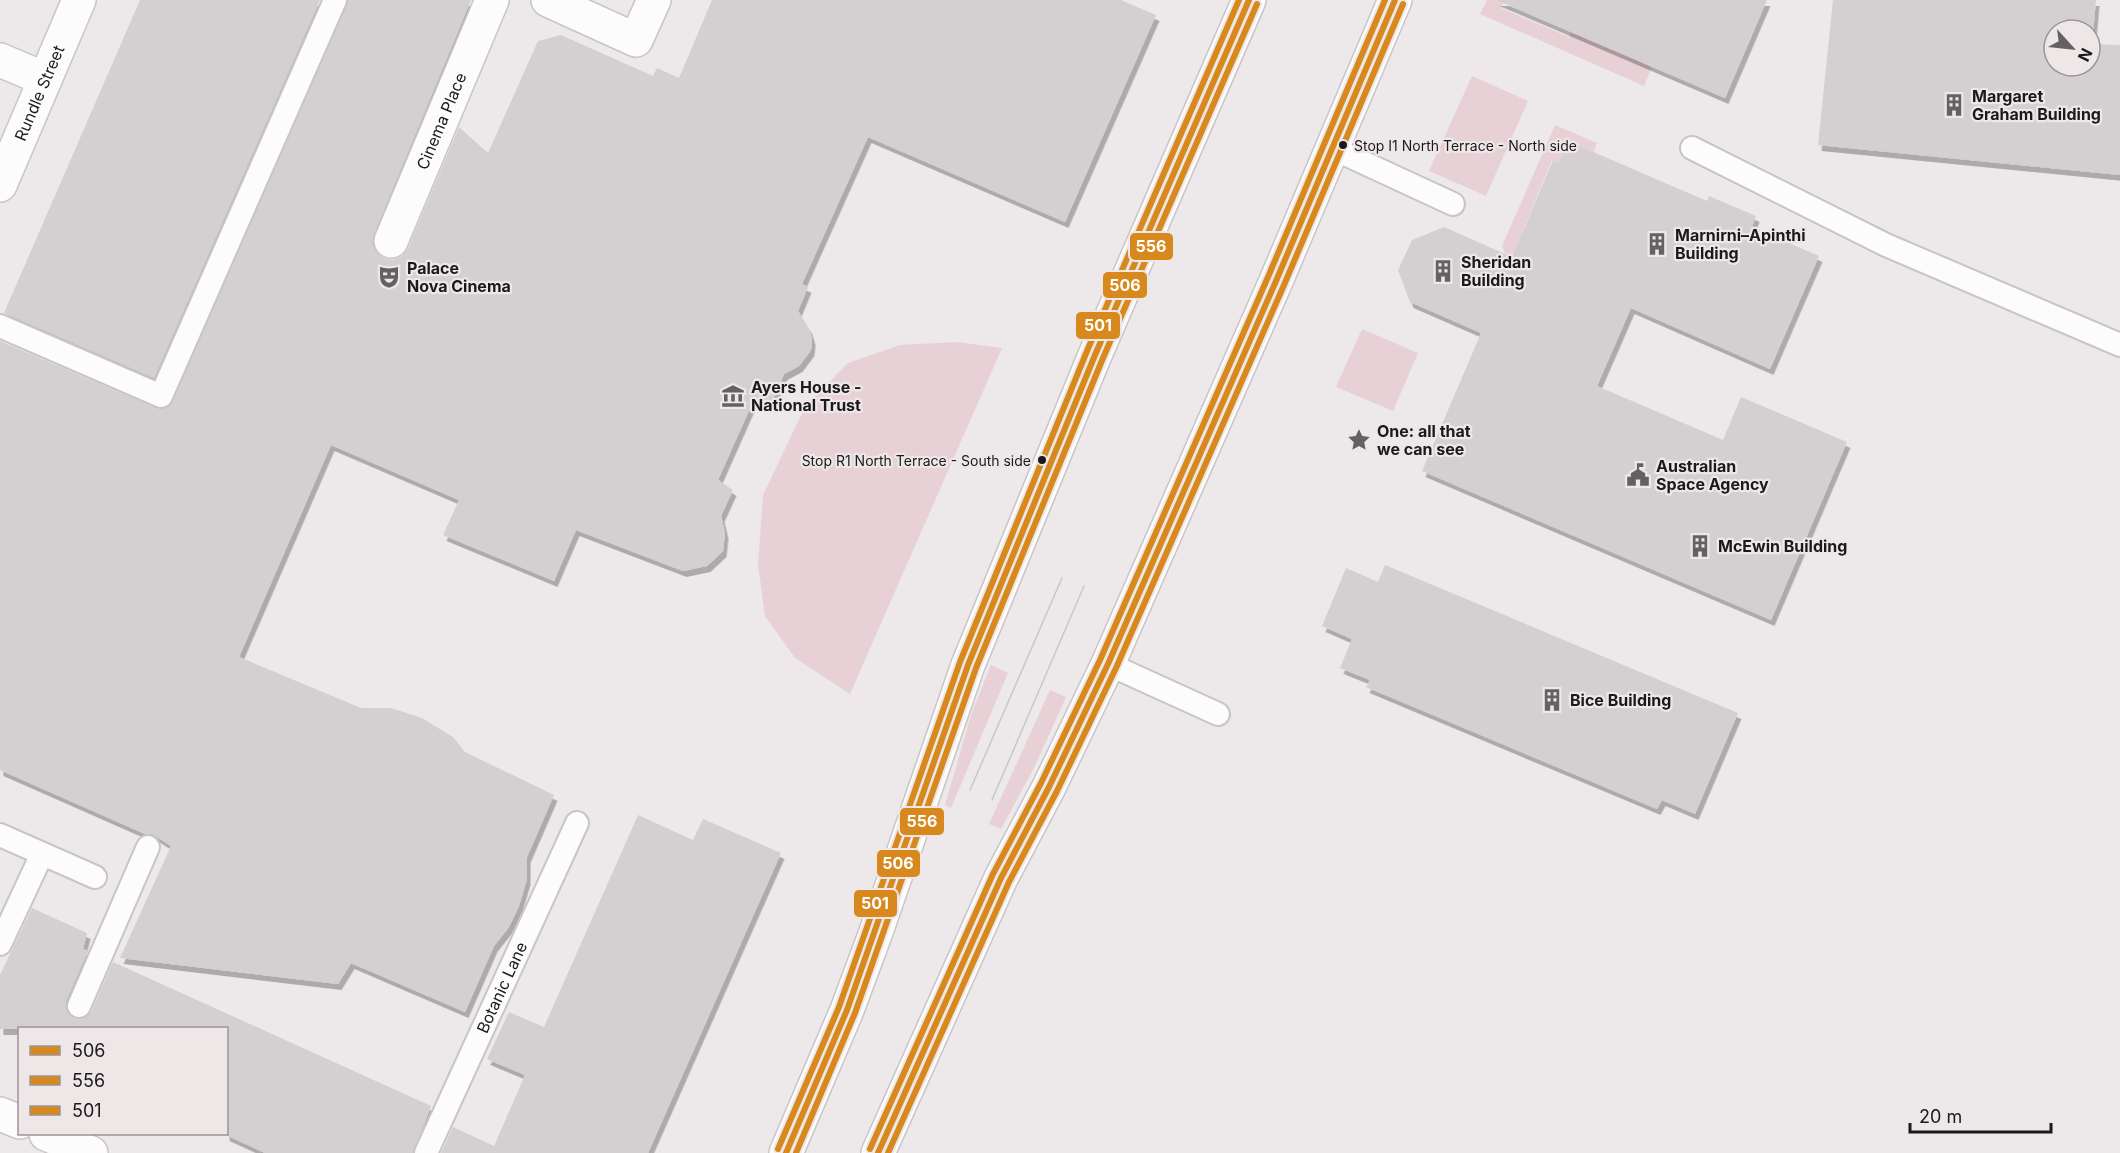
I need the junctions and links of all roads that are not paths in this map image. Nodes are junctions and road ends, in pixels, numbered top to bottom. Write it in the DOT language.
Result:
graph roads {
  1 [pos="79,0"];
  2 [pos="335,0"];
  3 [pos="492,0"];
  4 [pos="548,0"];
  5 [pos="654,0"];
  6 [pos="1249,0"];
  7 [pos="1395,0"];
  8 [pos="0,60"];
  9 [pos="45,79"];
  10 [pos="1332,148"];
  11 [pos="1692,148"];
  12 [pos="0,185"];
  13 [pos="1453,204"];
  14 [pos="391,241"];
  15 [pos="0,326"];
  16 [pos="2120,345"];
  17 [pos="1108,664"];
  18 [pos="1218,714"];
  19 [pos="577,824"];
  20 [pos="0,835"];
  21 [pos="148,847"];
  22 [pos="42,854"];
  23 [pos="95,877"];
  24 [pos="0,944"];
  25 [pos="79,1006"];
  26 [pos="0,1114"];
  27 [pos="18,1121"];
  28 [pos="48,1135"];
  29 [pos="91,1153"];
  30 [pos="426,1153"];
  31 [pos="786,1153"];
  32 [pos="878,1153"];
  1 -- 9 [label="main road, Rundle Street"];
  2 -- 15 [label="lane"];
  3 -- 14 [label="main road, Cinema Place"];
  4 -- 5 [label="main road"];
  6 -- 31 [label="main road"];
  7 -- 10 [label="main road"];
  8 -- 9 [label="main road"];
  9 -- 12 [label="main road, Rundle Street"];
  10 -- 13 [label="lane"];
  10 -- 17 [label="main road"];
  11 -- 16 [label="lane"];
  17 -- 18 [label="lane"];
  17 -- 32 [label="main road"];
  19 -- 30 [label="lane, Botanic Lane"];
  20 -- 22 [label="lane"];
  21 -- 25 [label="lane"];
  22 -- 23 [label="lane"];
  22 -- 24 [label="lane"];
  26 -- 27 [label="main road"];
  28 -- 29 [label="main road"];
}
